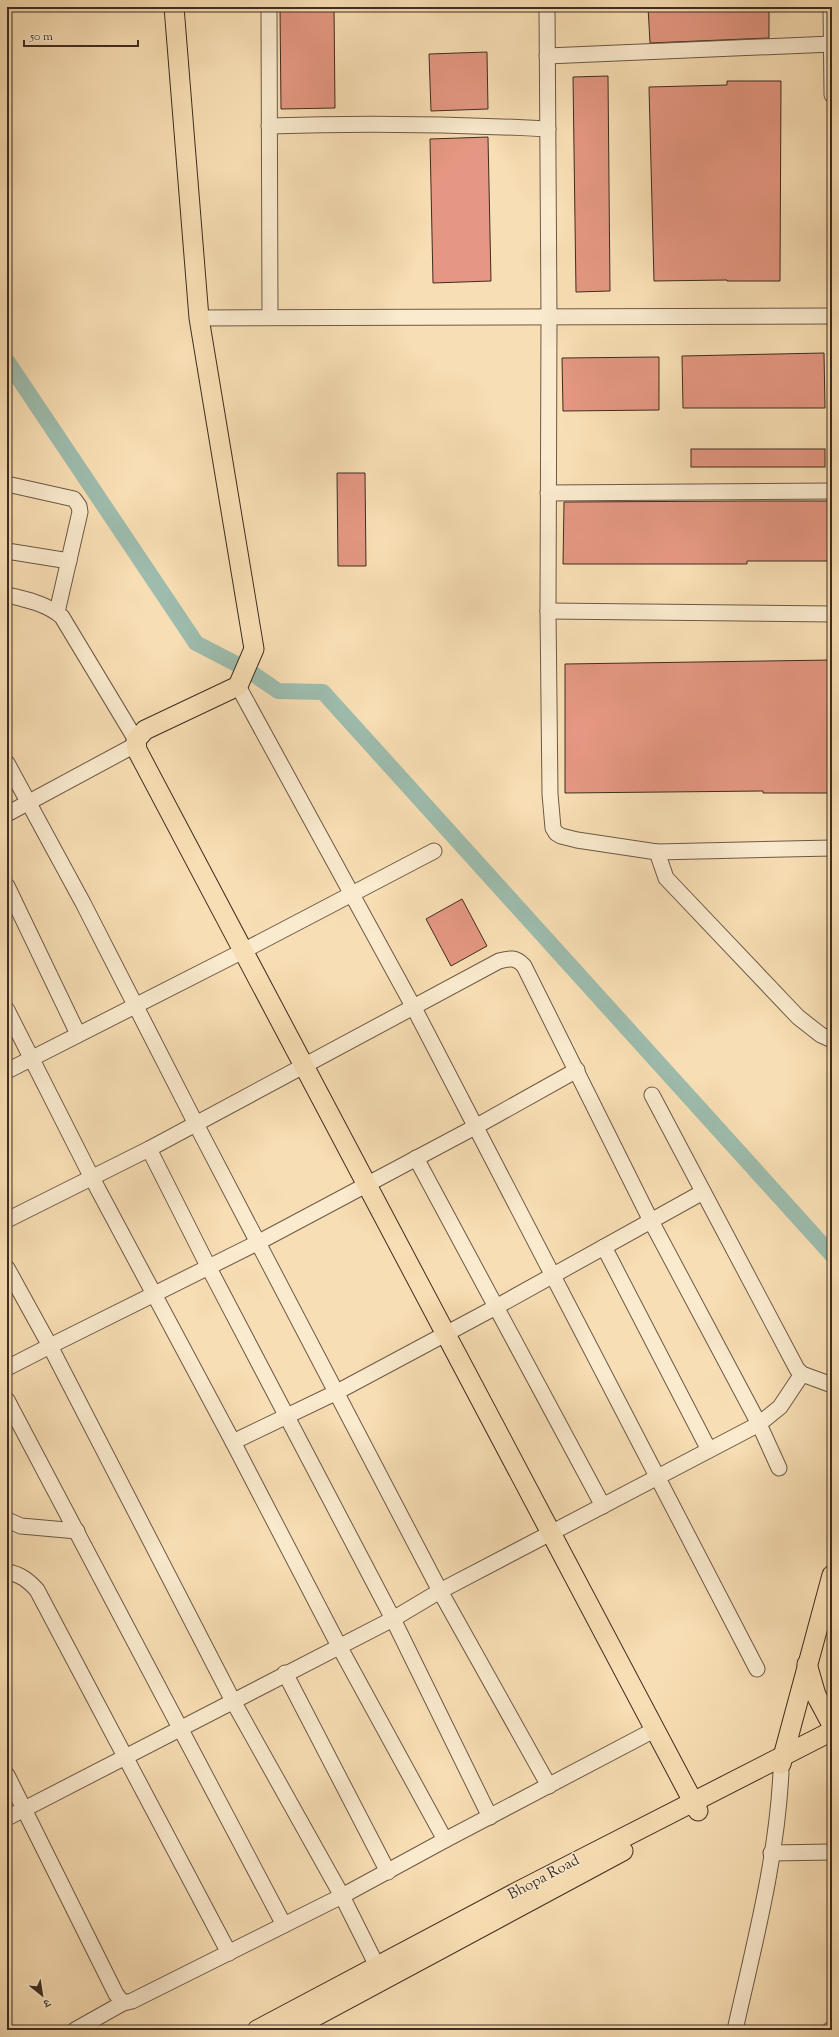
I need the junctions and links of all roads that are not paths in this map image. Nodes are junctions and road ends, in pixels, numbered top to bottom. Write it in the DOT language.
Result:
graph roads {
  1 [pos="174,7"];
  2 [pos="269,7"];
  3 [pos="547,7"];
  4 [pos="831,7"];
  5 [pos="831,44"];
  6 [pos="547,56"];
  7 [pos="832,95"];
  8 [pos="269,126"];
  9 [pos="548,128"];
  10 [pos="832,316"];
  11 [pos="270,317"];
  12 [pos="549,317"];
  13 [pos="199,318"];
  14 [pos="7,484"];
  15 [pos="832,491"];
  16 [pos="548,493"];
  17 [pos="7,551"];
  18 [pos="69,561"];
  19 [pos="7,595"];
  20 [pos="548,611"];
  21 [pos="57,612"];
  22 [pos="832,614"];
  23 [pos="238,686"];
  24 [pos="136,742"];
  25 [pos="7,762"];
  26 [pos="30,803"];
  27 [pos="7,814"];
  28 [pos="832,848"];
  29 [pos="434,851"];
  30 [pos="657,852"];
  31 [pos="7,886"];
  32 [pos="352,894"];
  33 [pos="243,951"];
  34 [pos="135,1005"];
  35 [pos="414,1008"];
  36 [pos="7,1010"];
  37 [pos="78,1034"];
  38 [pos="832,1040"];
  39 [pos="32,1058"];
  40 [pos="304,1065"];
  41 [pos="577,1070"];
  42 [pos="7,1071"];
  43 [pos="652,1095"];
  44 [pos="196,1124"];
  45 [pos="476,1127"];
  46 [pos="149,1149"];
  47 [pos="416,1158"];
  48 [pos="92,1178"];
  49 [pos="367,1184"];
  50 [pos="703,1192"];
  51 [pos="7,1220"];
  52 [pos="651,1221"];
  53 [pos="259,1242"];
  54 [pos="604,1247"];
  55 [pos="7,1268"];
  56 [pos="209,1268"];
  57 [pos="552,1275"];
  58 [pos="155,1293"];
  59 [pos="496,1307"];
  60 [pos="446,1332"];
  61 [pos="50,1346"];
  62 [pos="7,1368"];
  63 [pos="802,1374"];
  64 [pos="832,1385"];
  65 [pos="337,1392"];
  66 [pos="7,1400"];
  67 [pos="286,1416"];
  68 [pos="759,1424"];
  69 [pos="233,1442"];
  70 [pos="709,1450"];
  71 [pos="780,1468"];
  72 [pos="657,1477"];
  73 [pos="603,1506"];
  74 [pos="7,1520"];
  75 [pos="77,1531"];
  76 [pos="552,1532"];
  77 [pos="7,1572"];
  78 [pos="832,1575"];
  79 [pos="440,1591"];
  80 [pos="392,1619"];
  81 [pos="339,1646"];
  82 [pos="807,1664"];
  83 [pos="757,1669"];
  84 [pos="285,1673"];
  85 [pos="233,1701"];
  86 [pos="832,1725"];
  87 [pos="656,1729"];
  88 [pos="180,1730"];
  89 [pos="832,1731"];
  90 [pos="832,1744"];
  91 [pos="124,1758"];
  92 [pos="781,1765"];
  93 [pos="7,1775"];
  94 [pos="549,1786"];
  95 [pos="695,1806"];
  96 [pos="24,1808"];
  97 [pos="490,1817"];
  98 [pos="7,1818"];
  99 [pos="445,1840"];
  100 [pos="832,1852"];
  101 [pos="772,1853"];
  102 [pos="388,1872"];
  103 [pos="342,1896"];
  104 [pos="284,1925"];
  105 [pos="229,1953"];
  106 [pos="381,1973"];
  107 [pos="123,2003"];
  108 [pos="75,2030"];
  109 [pos="257,2030"];
  110 [pos="290,2030"];
  111 [pos="734,2030"];
  1 -- 13 [label="main road"];
  2 -- 8 [label="street"];
  3 -- 6 [label="street"];
  4 -- 5 [label="street"];
  5 -- 6 [label="street"];
  5 -- 7 [label="street"];
  6 -- 9 [label="street"];
  8 -- 9 [label="street"];
  8 -- 11 [label="street"];
  9 -- 12 [label="street"];
  10 -- 12 [label="street"];
  11 -- 12 [label="street"];
  11 -- 13 [label="street"];
  12 -- 16 [label="street"];
  13 -- 23 [label="main road"];
  14 -- 18 [label="street"];
  15 -- 16 [label="street"];
  16 -- 20 [label="street"];
  17 -- 18 [label="street"];
  18 -- 21 [label="street"];
  19 -- 21 [label="street"];
  20 -- 22 [label="street"];
  20 -- 30 [label="street"];
  21 -- 24 [label="street"];
  23 -- 24 [label="main road"];
  23 -- 32 [label="street"];
  24 -- 26 [label="street"];
  24 -- 33 [label="main road"];
  25 -- 26 [label="street"];
  26 -- 27 [label="street"];
  26 -- 34 [label="street"];
  28 -- 30 [label="street"];
  29 -- 32 [label="street"];
  30 -- 38 [label="street"];
  31 -- 37 [label="street"];
  32 -- 33 [label="street"];
  32 -- 35 [label="street"];
  33 -- 34 [label="street"];
  33 -- 40 [label="main road"];
  34 -- 37 [label="street"];
  34 -- 44 [label="street"];
  35 -- 40 [label="street"];
  35 -- 41 [label="street"];
  35 -- 45 [label="street"];
  36 -- 39 [label="street"];
  37 -- 39 [label="street"];
  39 -- 42 [label="street"];
  39 -- 48 [label="street"];
  40 -- 44 [label="street"];
  40 -- 49 [label="main road"];
  41 -- 45 [label="street"];
  41 -- 52 [label="street"];
  43 -- 50 [label="street"];
  44 -- 46 [label="street"];
  44 -- 53 [label="street"];
  45 -- 47 [label="street"];
  45 -- 57 [label="street"];
  46 -- 48 [label="street"];
  46 -- 56 [label="street"];
  47 -- 49 [label="street"];
  47 -- 59 [label="street"];
  48 -- 51 [label="street"];
  48 -- 58 [label="street"];
  49 -- 53 [label="street"];
  49 -- 60 [label="main road"];
  50 -- 52 [label="street"];
  50 -- 63 [label="street"];
  52 -- 54 [label="street"];
  52 -- 68 [label="street"];
  53 -- 56 [label="street"];
  53 -- 65 [label="street"];
  54 -- 57 [label="street"];
  54 -- 70 [label="street"];
  55 -- 61 [label="street"];
  56 -- 58 [label="street"];
  56 -- 67 [label="street"];
  57 -- 59 [label="street"];
  57 -- 72 [label="street"];
  58 -- 61 [label="street"];
  58 -- 69 [label="street"];
  59 -- 60 [label="street"];
  59 -- 73 [label="street"];
  60 -- 65 [label="street"];
  60 -- 76 [label="main road"];
  61 -- 62 [label="street"];
  61 -- 85 [label="street"];
  63 -- 64 [label="street"];
  63 -- 68 [label="street"];
  65 -- 67 [label="street"];
  65 -- 79 [label="street"];
  66 -- 75 [label="street"];
  67 -- 69 [label="street"];
  67 -- 80 [label="street"];
  68 -- 70 [label="street"];
  68 -- 71 [label="street"];
  69 -- 81 [label="street"];
  70 -- 72 [label="street"];
  72 -- 73 [label="street"];
  72 -- 83 [label="street"];
  73 -- 76 [label="street"];
  74 -- 75 [label="street"];
  75 -- 88 [label="street"];
  76 -- 79 [label="street"];
  76 -- 87 [label="main road"];
  77 -- 91 [label="street"];
  78 -- 82 [label="main road"];
  79 -- 80 [label="street"];
  79 -- 94 [label="street"];
  80 -- 81 [label="street"];
  80 -- 97 [label="street"];
  81 -- 84 [label="street"];
  81 -- 99 [label="street"];
  82 -- 86 [label="main road"];
  82 -- 92 [label="main road"];
  84 -- 85 [label="street"];
  84 -- 102 [label="street"];
  85 -- 88 [label="street"];
  85 -- 103 [label="street"];
  87 -- 94 [label="street"];
  87 -- 95 [label="main road"];
  88 -- 91 [label="street"];
  88 -- 104 [label="street"];
  89 -- 92 [label="main road, Bhopa Road"];
  90 -- 92 [label="main road, Bhopa Road"];
  91 -- 96 [label="street"];
  91 -- 105 [label="street"];
  92 -- 95 [label="main road, Bhopa Road"];
  92 -- 101 [label="street"];
  93 -- 96 [label="street"];
  94 -- 97 [label="street"];
  95 -- 106 [label="main road, Bhopa Road"];
  96 -- 98 [label="street"];
  96 -- 107 [label="street"];
  97 -- 99 [label="street"];
  99 -- 102 [label="street"];
  100 -- 101 [label="street"];
  101 -- 111 [label="street"];
  102 -- 103 [label="street"];
  103 -- 104 [label="street"];
  103 -- 106 [label="street"];
  104 -- 105 [label="street"];
  105 -- 107 [label="street"];
  106 -- 109 [label="main road, Bhopa Road"];
  106 -- 110 [label="main road, Bhopa Road"];
  107 -- 108 [label="street"];
}
